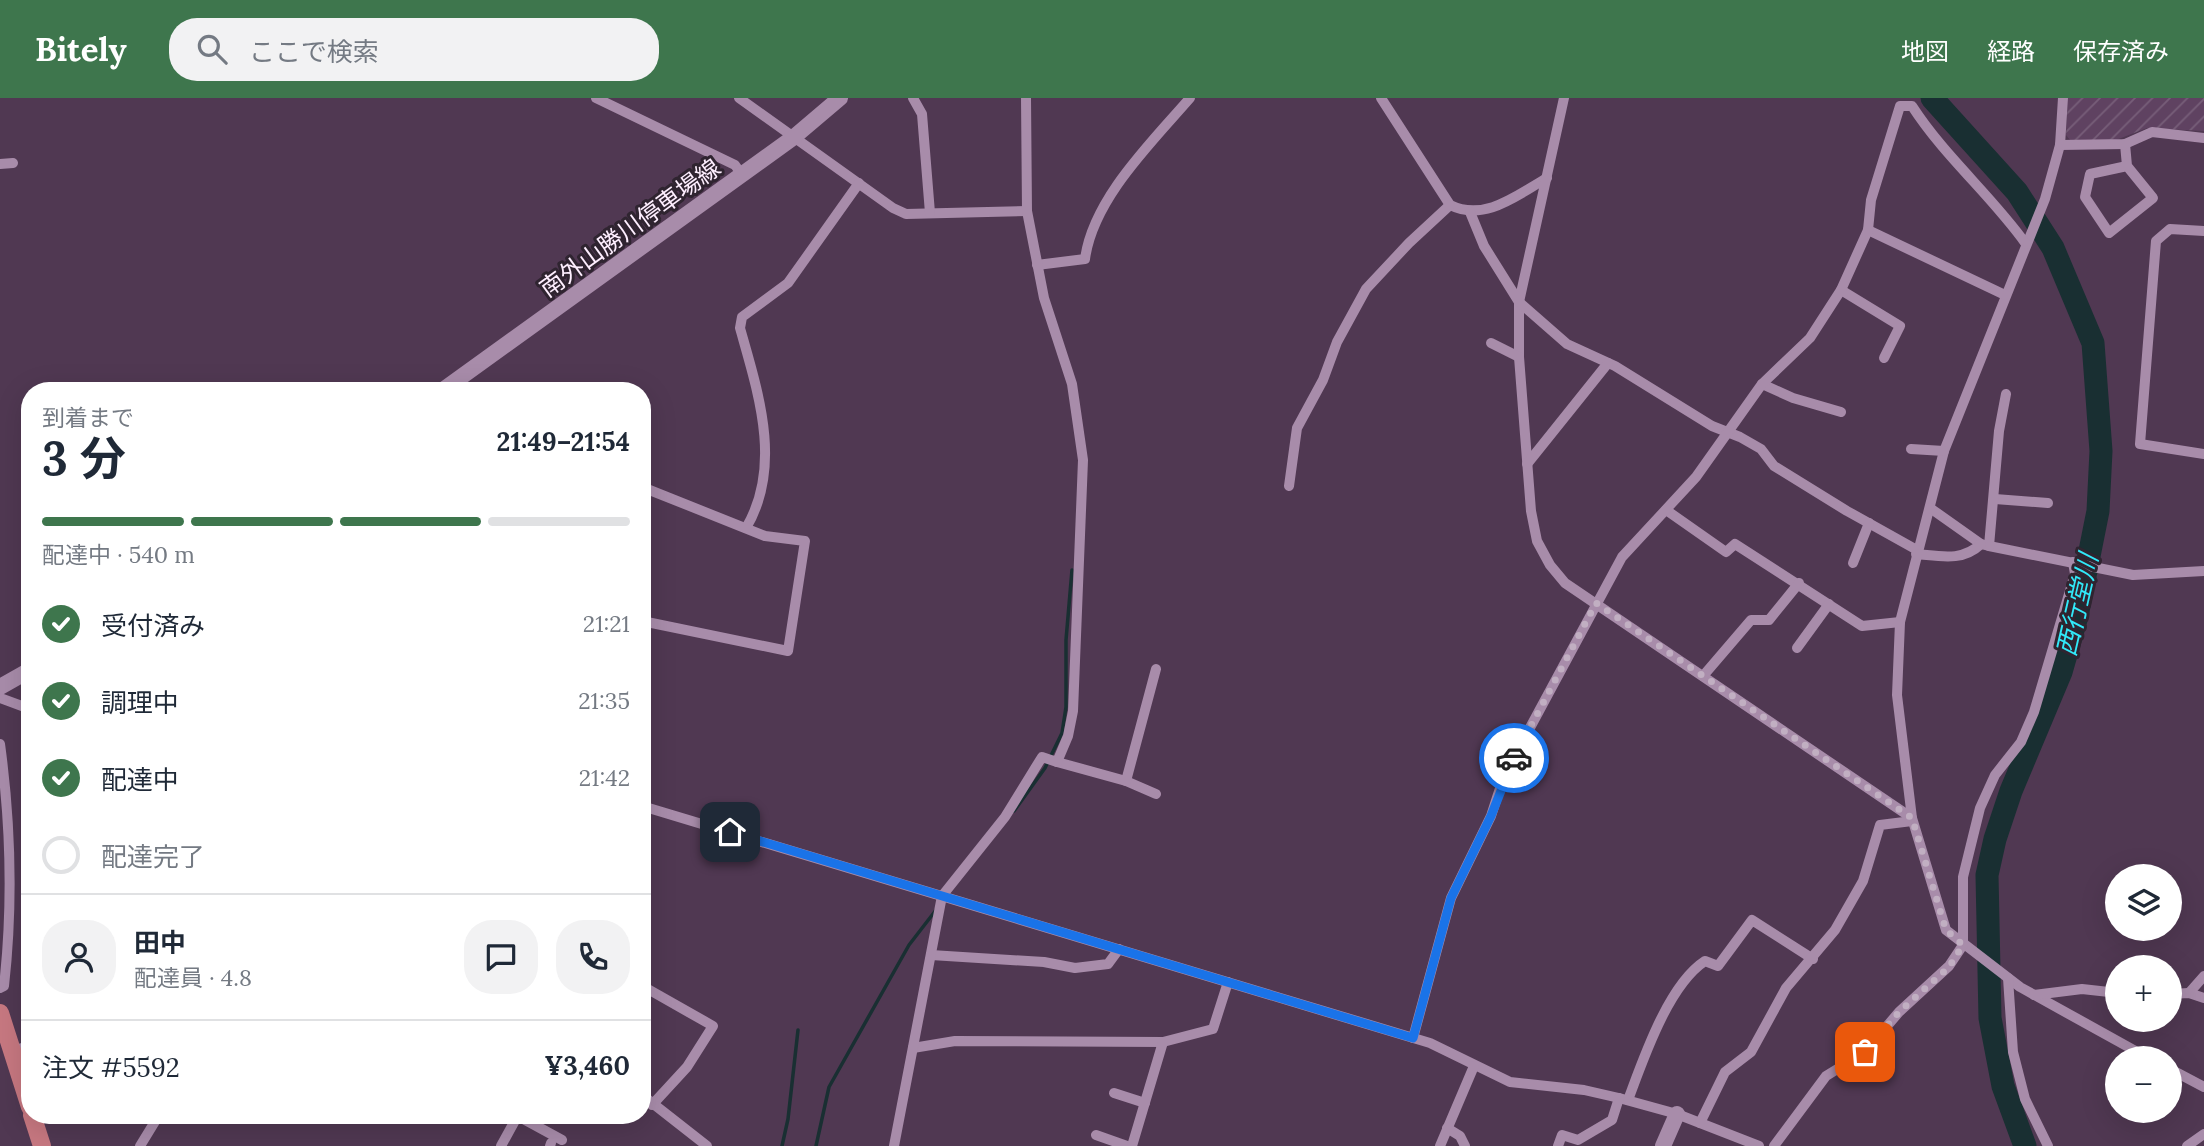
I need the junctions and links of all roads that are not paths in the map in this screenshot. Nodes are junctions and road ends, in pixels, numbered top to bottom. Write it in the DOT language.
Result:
graph roads {
  1 [pos="596,98"];
  2 [pos="740,98"];
  3 [pos="840,98"];
  4 [pos="913,98"];
  5 [pos="1026,98"];
  6 [pos="1190,98"];
  7 [pos="1381,98"];
  8 [pos="1564,98"];
  9 [pos="2063,98"];
  10 [pos="621,102"];
  11 [pos="794,137"];
  12 [pos="2204,138"];
  13 [pos="2126,144"];
  14 [pos="2060,145"];
  15 [pos="13,163"];
  16 [pos="0,164"];
  17 [pos="2127,166"];
  18 [pos="742,175"];
  19 [pos="1547,178"];
  20 [pos="859,183"];
  21 [pos="1450,205"];
  22 [pos="1027,211"];
  23 [pos="1470,212"];
  24 [pos="930,213"];
  25 [pos="1868,230"];
  26 [pos="2204,231"];
  27 [pos="2028,241"];
  28 [pos="1037,265"];
  29 [pos="1841,290"];
  30 [pos="2005,295"];
  31 [pos="1519,302"];
  32 [pos="1491,343"];
  33 [pos="1519,357"];
  34 [pos="1884,358"];
  35 [pos="1608,363"];
  36 [pos="460,382"];
  37 [pos="1762,384"];
  38 [pos="2006,394"];
  39 [pos="1841,412"];
  40 [pos="1727,434"];
  41 [pos="1911,449"];
  42 [pos="1944,451"];
  43 [pos="2204,454"];
  44 [pos="1527,464"];
  45 [pos="1289,486"];
  46 [pos="651,491"];
  47 [pos="1995,499"];
  48 [pos="2048,503"];
  49 [pos="1930,508"];
  50 [pos="1666,510"];
  51 [pos="1869,523"];
  52 [pos="746,528"];
  53 [pos="1985,545"];
  54 [pos="1917,552"];
  55 [pos="2075,562"];
  56 [pos="1853,563"];
  57 [pos="2204,571"];
  58 [pos="1799,583"];
  59 [pos="1596,603"];
  60 [pos="1829,604"];
  61 [pos="1900,622"];
  62 [pos="651,623"];
  63 [pos="1797,648"];
  64 [pos="1156,669"];
  65 [pos="21,675"];
  66 [pos="1703,676"];
  67 [pos="0,687"];
  68 [pos="0,698"];
  69 [pos="21,706"];
  70 [pos="0,744"];
  71 [pos="1057,762"];
  72 [pos="1126,781"];
  73 [pos="1156,794"];
  74 [pos="651,809"];
  75 [pos="1912,820"];
  76 [pos="947,897"];
  77 [pos="1965,946"];
  78 [pos="1119,949"];
  79 [pos="931,955"];
  80 [pos="1813,959"];
  81 [pos="0,961"];
  82 [pos="2003,975"];
  83 [pos="2204,976"];
  84 [pos="2,982"];
  85 [pos="1228,982"];
  86 [pos="651,991"];
  87 [pos="2105,992"];
  88 [pos="2182,993"];
  89 [pos="2189,993"];
  90 [pos="2034,995"];
  91 [pos="2204,998"];
  92 [pos="0,1013"];
  93 [pos="1413,1038"];
  94 [pos="1163,1042"];
  95 [pos="2126,1046"];
  96 [pos="21,1048"];
  97 [pos="913,1048"];
  98 [pos="12,1052"];
  99 [pos="1474,1066"];
  100 [pos="2182,1075"];
  101 [pos="21,1080"];
  102 [pos="2204,1087"];
  103 [pos="1114,1093"];
  104 [pos="1624,1099"];
  105 [pos="1144,1103"];
  106 [pos="652,1105"];
  107 [pos="1677,1114"];
  108 [pos="1700,1123"];
  109 [pos="35,1124"];
  110 [pos="153,1124"];
  111 [pos="513,1124"];
  112 [pos="530,1124"];
  113 [pos="1447,1128"];
  114 [pos="2204,1134"];
  115 [pos="1096,1135"];
  116 [pos="554,1143"];
  117 [pos="42,1146"];
  118 [pos="140,1146"];
  119 [pos="501,1146"];
  120 [pos="706,1146"];
  121 [pos="894,1146"];
  122 [pos="1130,1146"];
  123 [pos="1440,1146"];
  124 [pos="1465,1146"];
  125 [pos="1558,1146"];
  126 [pos="1663,1146"];
  127 [pos="1759,1146"];
  128 [pos="1774,1146"];
  129 [pos="2048,1146"];
  130 [pos="2187,1146"];
  1 -- 10 [label="street"];
  2 -- 11 [label="street"];
  3 -- 11 [label="main road, 南外山勝川停車場線"];
  4 -- 24 [label="street"];
  5 -- 22 [label="street"];
  6 -- 28 [label="street"];
  7 -- 21 [label="street"];
  8 -- 19 [label="street"];
  9 -- 14 [label="street"];
  10 -- 18 [label="street"];
  11 -- 18 [label="main road, 南外山勝川停車場線"];
  11 -- 20 [label="street"];
  12 -- 13 [label="street"];
  13 -- 14 [label="street"];
  13 -- 17 [label="street"];
  14 -- 27 [label="street"];
  15 -- 16 [label="street"];
  17 -- 17 [label="street"];
  18 -- 36 [label="main road, 南外山勝川停車場線"];
  19 -- 23 [label="street"];
  19 -- 31 [label="street"];
  20 -- 24 [label="street"];
  20 -- 52 [label="street"];
  21 -- 23 [label="street"];
  21 -- 45 [label="street"];
  22 -- 24 [label="street"];
  22 -- 28 [label="street"];
  23 -- 31 [label="street"];
  25 -- 27 [label="street"];
  25 -- 29 [label="street"];
  25 -- 30 [label="street"];
  26 -- 43 [label="street"];
  27 -- 30 [label="street"];
  28 -- 71 [label="street"];
  29 -- 34 [label="street"];
  29 -- 37 [label="street"];
  30 -- 42 [label="street"];
  31 -- 33 [label="street"];
  31 -- 35 [label="street"];
  32 -- 33 [label="street"];
  33 -- 44 [label="street"];
  35 -- 40 [label="street"];
  35 -- 44 [label="street"];
  37 -- 39 [label="street"];
  37 -- 40 [label="street"];
  38 -- 47 [label="street"];
  40 -- 50 [label="street"];
  40 -- 51 [label="street"];
  41 -- 42 [label="street"];
  42 -- 49 [label="street"];
  44 -- 59 [label="street"];
  46 -- 52 [label="street"];
  47 -- 48 [label="street"];
  47 -- 53 [label="street"];
  49 -- 53 [label="street"];
  49 -- 54 [label="street"];
  50 -- 58 [label="street"];
  50 -- 59 [label="street"];
  51 -- 54 [label="street"];
  51 -- 56 [label="street"];
  52 -- 62 [label="street"];
  53 -- 54 [label="street"];
  53 -- 55 [label="street"];
  54 -- 61 [label="street"];
  55 -- 57 [label="street"];
  55 -- 77 [label="street"];
  58 -- 60 [label="street"];
  58 -- 66 [label="street"];
  59 -- 66 [label="street"];
  59 -- 93 [label="street"];
  60 -- 61 [label="street"];
  60 -- 63 [label="street"];
  61 -- 75 [label="street"];
  64 -- 72 [label="street"];
  65 -- 67 [label="main road"];
  66 -- 75 [label="street"];
  68 -- 69 [label="street"];
  70 -- 84 [label="street"];
  71 -- 72 [label="street"];
  71 -- 76 [label="street"];
  72 -- 73 [label="street"];
  74 -- 76 [label="street"];
  75 -- 77 [label="street"];
  75 -- 80 [label="street"];
  76 -- 78 [label="street"];
  76 -- 79 [label="street"];
  77 -- 82 [label="street"];
  77 -- 128 [label="street"];
  78 -- 79 [label="street"];
  78 -- 85 [label="street"];
  79 -- 97 [label="street"];
  80 -- 104 [label="street"];
  80 -- 108 [label="street"];
  81 -- 84 [label="street"];
  82 -- 90 [label="street"];
  82 -- 129 [label="street"];
  83 -- 89 [label="street"];
  85 -- 93 [label="street"];
  85 -- 94 [label="street"];
  86 -- 106 [label="street"];
  87 -- 90 [label="street"];
  88 -- 89 [label="street"];
  89 -- 91 [label="street"];
  90 -- 95 [label="street"];
  92 -- 98 [label="main road"];
  93 -- 99 [label="street"];
  94 -- 97 [label="street"];
  94 -- 105 [label="street"];
  96 -- 98 [label="street"];
  97 -- 121 [label="street"];
  98 -- 101 [label="main road"];
  99 -- 104 [label="street"];
  99 -- 113 [label="street"];
  100 -- 102 [label="street"];
  103 -- 105 [label="street"];
  104 -- 107 [label="street"];
  104 -- 125 [label="street"];
  105 -- 122 [label="street"];
  106 -- 120 [label="street"];
  107 -- 108 [label="street"];
  107 -- 126 [label="main road"];
  108 -- 127 [label="street"];
  109 -- 117 [label="main road"];
  110 -- 118 [label="street"];
  111 -- 119 [label="street"];
  112 -- 116 [label="street"];
  113 -- 123 [label="street"];
  113 -- 124 [label="street"];
  114 -- 130 [label="street"];
  115 -- 122 [label="street"];
}
